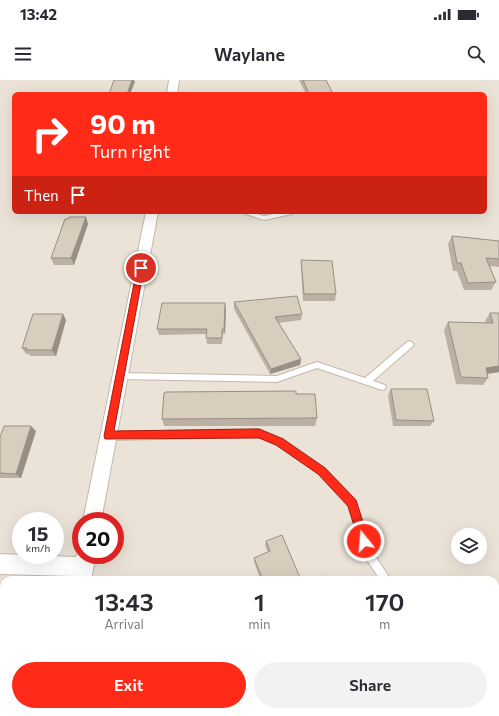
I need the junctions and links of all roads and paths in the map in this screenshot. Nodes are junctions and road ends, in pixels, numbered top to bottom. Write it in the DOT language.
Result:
graph roads {
  1 [pos="174,80"];
  2 [pos="172,92"];
  3 [pos="152,214"];
  4 [pos="250,214"];
  5 [pos="283,214"];
  6 [pos="410,344"];
  7 [pos="120,376"];
  8 [pos="367,381"];
  9 [pos="382,387"];
  10 [pos="108,436"];
  11 [pos="94,512"];
  12 [pos="0,564"];
  13 [pos="84,567"];
  14 [pos="383,576"];
  1 -- 2 [label="street"];
  3 -- 7 [label="street"];
  4 -- 5 [label="lane"];
  6 -- 8 [label="lane"];
  7 -- 8 [label="lane"];
  7 -- 10 [label="street"];
  8 -- 9 [label="lane"];
  10 -- 11 [label="street"];
  10 -- 14 [label="lane"];
  12 -- 13 [label="street"];
}
